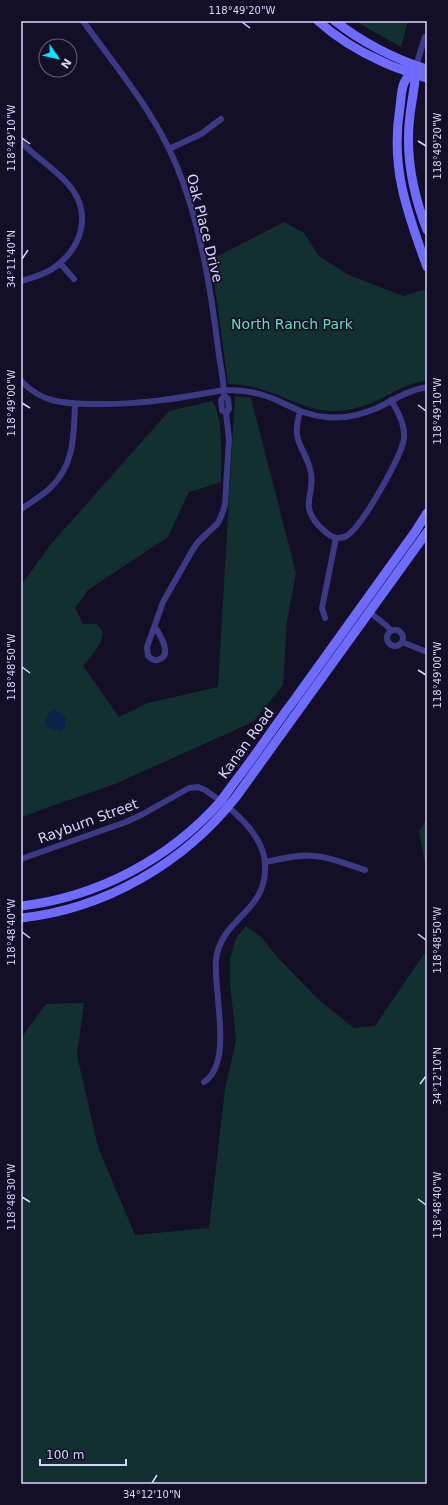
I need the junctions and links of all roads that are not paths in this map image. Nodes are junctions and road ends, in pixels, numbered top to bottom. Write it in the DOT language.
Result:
graph roads {
  1 [pos="83,21"];
  2 [pos="318,21"];
  3 [pos="335,21"];
  4 [pos="425,37"];
  5 [pos="427,69"];
  6 [pos="414,71"];
  7 [pos="427,78"];
  8 [pos="220,119"];
  9 [pos="21,142"];
  10 [pos="169,149"];
  11 [pos="427,230"];
  12 [pos="60,263"];
  13 [pos="427,267"];
  14 [pos="74,279"];
  15 [pos="21,281"];
  16 [pos="21,381"];
  17 [pos="427,387"];
  18 [pos="224,393"];
  19 [pos="391,400"];
  20 [pos="75,404"];
  21 [pos="300,412"];
  22 [pos="21,509"];
  23 [pos="427,513"];
  24 [pos="427,532"];
  25 [pos="336,538"];
  26 [pos="362,606"];
  27 [pos="370,612"];
  28 [pos="324,618"];
  29 [pos="155,627"];
  30 [pos="391,632"];
  31 [pos="402,642"];
  32 [pos="427,652"];
  33 [pos="224,804"];
  34 [pos="21,859"];
  35 [pos="265,862"];
  36 [pos="365,870"];
  37 [pos="21,906"];
  38 [pos="21,918"];
  39 [pos="204,1082"];
  1 -- 10 [label="street, Oak Place Drive"];
  2 -- 6 [label="main road"];
  3 -- 6 [label="main road"];
  4 -- 6 [label="street"];
  5 -- 6 [label="main road"];
  6 -- 7 [label="main road"];
  6 -- 11 [label="main road"];
  6 -- 13 [label="main road"];
  8 -- 10 [label="street"];
  9 -- 12 [label="street"];
  10 -- 18 [label="street, Oak Place Drive"];
  12 -- 14 [label="street"];
  12 -- 15 [label="street"];
  16 -- 20 [label="street"];
  17 -- 19 [label="street"];
  18 -- 20 [label="street"];
  18 -- 21 [label="street"];
  18 -- 29 [label="street, Oak Place Drive"];
  19 -- 21 [label="street"];
  19 -- 25 [label="street"];
  20 -- 22 [label="street"];
  21 -- 25 [label="street"];
  23 -- 26 [label="main road, Kanan Road"];
  24 -- 27 [label="main road, Kanan Road"];
  25 -- 28 [label="street"];
  26 -- 27 [label="street"];
  26 -- 33 [label="main road, Kanan Road"];
  27 -- 30 [label="street"];
  27 -- 33 [label="main road, Kanan Road"];
  29 -- 29 [label="street, Oak Place Drive"];
  30 -- 31 [label="street"];
  30 -- 31 [label="street"];
  31 -- 32 [label="street"];
  33 -- 34 [label="street, Rayburn Street"];
  33 -- 35 [label="street, Rayburn Street"];
  33 -- 37 [label="main road, Kanan Road"];
  33 -- 38 [label="main road, Kanan Road"];
  35 -- 36 [label="street"];
  35 -- 39 [label="street, Rayburn Street"];
}
